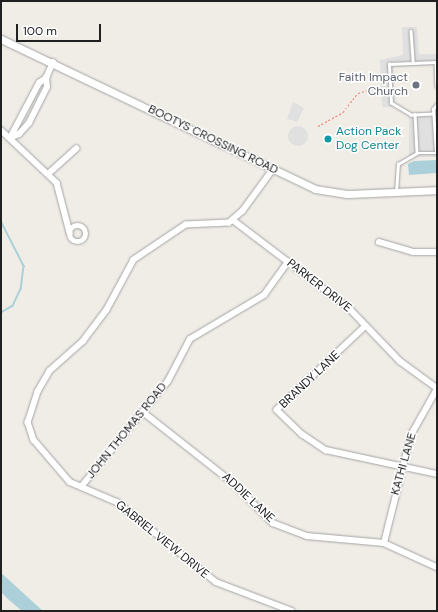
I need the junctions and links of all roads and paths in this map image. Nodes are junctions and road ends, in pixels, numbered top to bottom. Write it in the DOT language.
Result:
graph roads {
  1 [pos="411,31"];
  2 [pos="1,39"];
  3 [pos="53,62"];
  4 [pos="413,63"];
  5 [pos="46,78"];
  6 [pos="437,86"];
  7 [pos="372,89"];
  8 [pos="437,104"];
  9 [pos="415,114"];
  10 [pos="433,114"];
  11 [pos="318,126"];
  12 [pos="1,130"];
  13 [pos="10,138"];
  14 [pos="76,149"];
  15 [pos="417,154"];
  16 [pos="273,170"];
  17 [pos="48,174"];
  18 [pos="437,190"];
  19 [pos="396,192"];
  20 [pos="233,220"];
  21 [pos="70,233"];
  22 [pos="379,242"];
  23 [pos="437,252"];
  24 [pos="288,262"];
  25 [pos="366,326"];
  26 [pos="437,388"];
  27 [pos="143,412"];
  28 [pos="402,466"];
  29 [pos="437,474"];
  30 [pos="81,487"];
  31 [pos="384,543"];
  32 [pos="437,567"];
  33 [pos="292,611"];
  1 -- 4 [label="lane"];
  2 -- 3 [label="street, BOOTYS CROSSING ROAD"];
  3 -- 5 [label="street"];
  3 -- 16 [label="street, BOOTYS CROSSING ROAD"];
  4 -- 6 [label="lane"];
  4 -- 9 [label="lane"];
  5 -- 13 [label="street"];
  5 -- 13 [label="street"];
  7 -- 11 [label="path"];
  8 -- 10 [label="lane"];
  9 -- 10 [label="lane"];
  9 -- 15 [label="lane"];
  10 -- 15 [label="lane"];
  12 -- 13 [label="street"];
  13 -- 17 [label="street"];
  14 -- 17 [label="street"];
  15 -- 19 [label="lane"];
  16 -- 19 [label="street, BOOTYS CROSSING ROAD"];
  16 -- 20 [label="street"];
  17 -- 21 [label="street"];
  18 -- 19 [label="street, BOOTYS CROSSING ROAD"];
  20 -- 24 [label="street, PARKER DRIVE"];
  20 -- 30 [label="street, GABRIEL VIEW DRIVE"];
  22 -- 23 [label="street"];
  24 -- 25 [label="street, PARKER DRIVE"];
  24 -- 27 [label="street, JOHN THOMAS ROAD"];
  25 -- 26 [label="street, PARKER DRIVE"];
  25 -- 28 [label="street, BRANDY LANE"];
  26 -- 28 [label="street, KATHI LANE"];
  27 -- 30 [label="street, JOHN THOMAS ROAD"];
  27 -- 31 [label="street, ADDIE LANE"];
  28 -- 29 [label="street, BRANDY LANE"];
  28 -- 31 [label="street, KATHI LANE"];
  30 -- 33 [label="street, GABRIEL VIEW DRIVE"];
  31 -- 32 [label="street, ADDIE LANE"];
}
